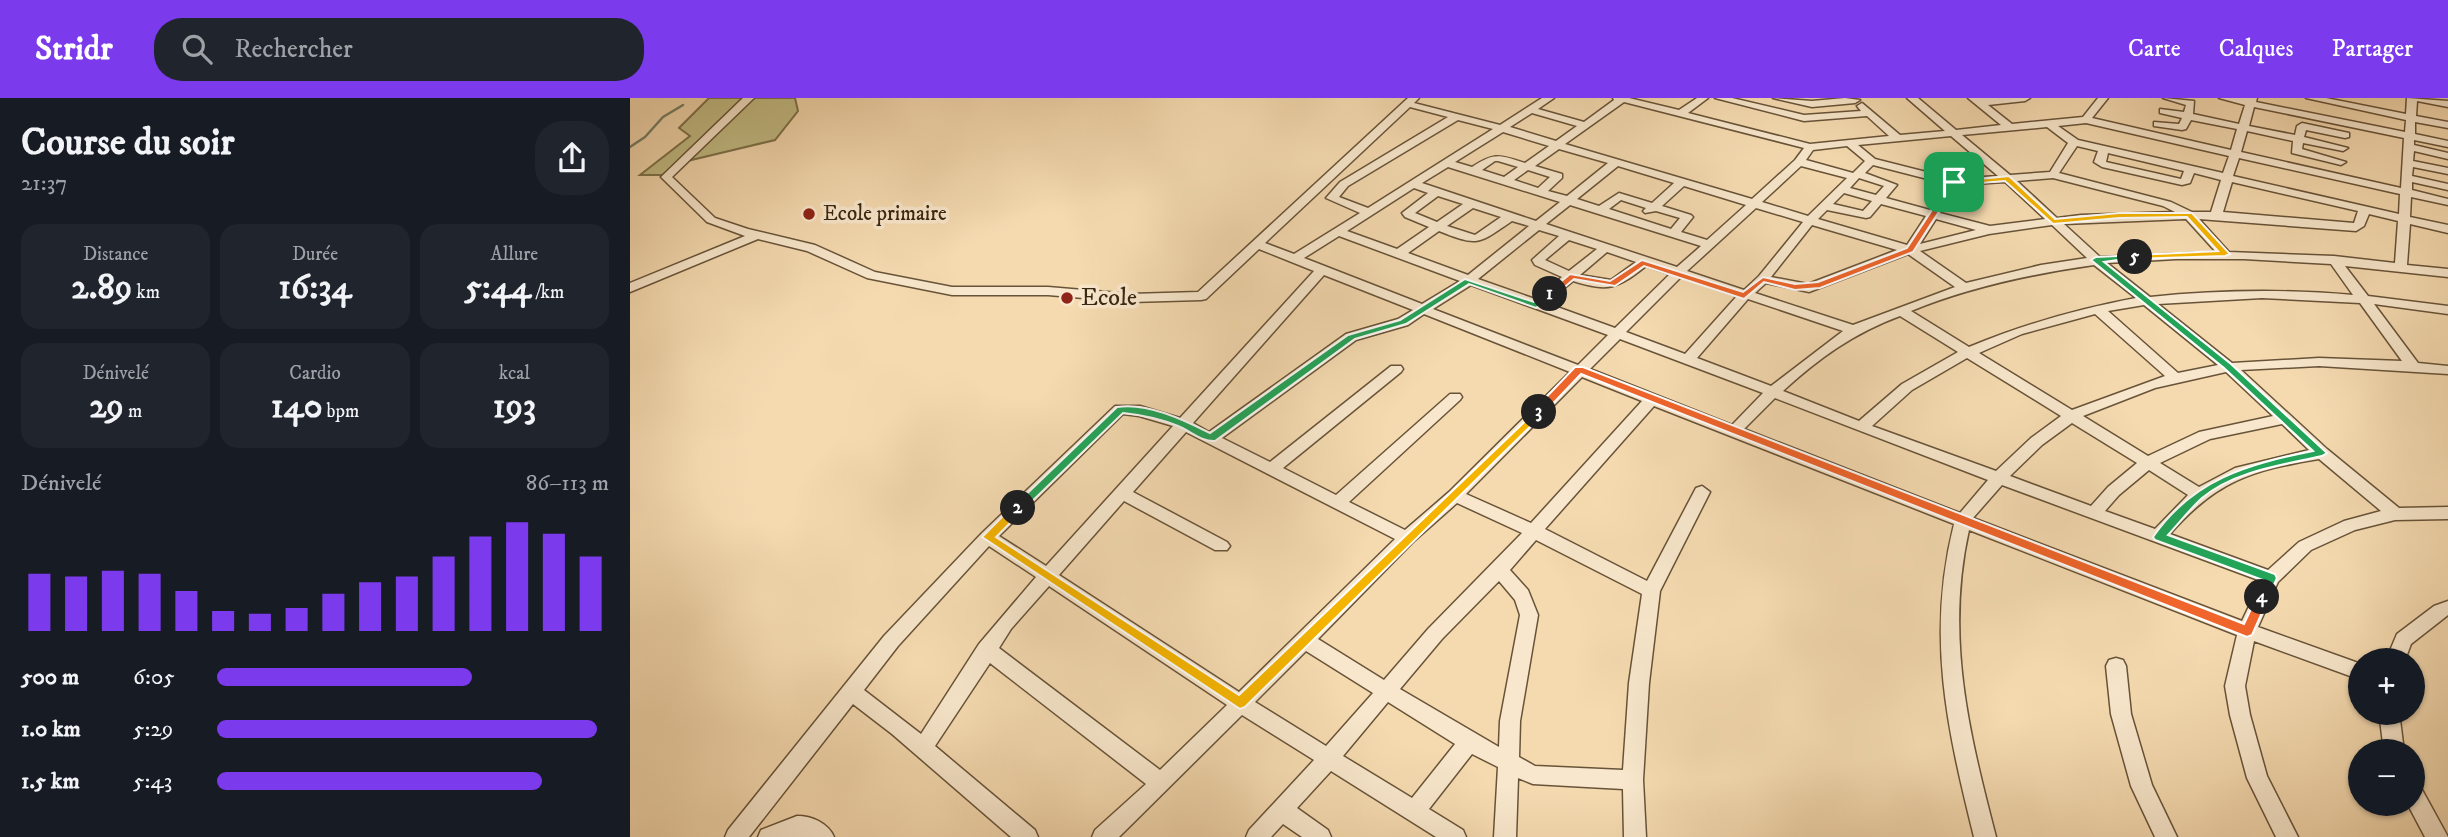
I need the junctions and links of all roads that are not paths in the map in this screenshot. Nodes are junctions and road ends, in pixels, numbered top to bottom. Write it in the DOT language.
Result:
graph roads {
  1 [pos="749,98"];
  2 [pos="1549,98"];
  3 [pos="1620,98"];
  4 [pos="1703,98"];
  5 [pos="1720,98"];
  6 [pos="1778,98"];
  7 [pos="1912,98"];
  8 [pos="2025,98"];
  9 [pos="2103,98"];
  10 [pos="2168,98"];
  11 [pos="2224,98"];
  12 [pos="2311,98"];
  13 [pos="2356,98"];
  14 [pos="1854,99"];
  15 [pos="1737,100"];
  16 [pos="1977,100"];
  17 [pos="1411,101"];
  18 [pos="1791,101"];
  19 [pos="2251,101"];
  20 [pos="1812,104"];
  21 [pos="2448,104"];
  22 [pos="2412,106"];
  23 [pos="1531,110"];
  24 [pos="2163,111"];
  25 [pos="1779,113"];
  26 [pos="1870,113"];
  27 [pos="1681,114"];
  28 [pos="2188,116"];
  29 [pos="2448,116"];
  30 [pos="1456,117"];
  31 [pos="1825,118"];
  32 [pos="2087,120"];
  33 [pos="2048,123"];
  34 [pos="1585,124"];
  35 [pos="2158,124"];
  36 [pos="2448,125"];
  37 [pos="2010,127"];
  38 [pos="2242,127"];
  39 [pos="1501,128"];
  40 [pos="2345,129"];
  41 [pos="1952,132"];
  42 [pos="2153,136"];
  43 [pos="1896,137"];
  44 [pos="2300,139"];
  45 [pos="1848,142"];
  46 [pos="2074,142"];
  47 [pos="2409,142"];
  48 [pos="2448,144"];
  49 [pos="1554,146"];
  50 [pos="1810,147"];
  51 [pos="2343,148"];
  52 [pos="2104,149"];
  53 [pos="2232,155"];
  54 [pos="2448,156"];
  55 [pos="1871,161"];
  56 [pos="1799,162"];
  57 [pos="2341,162"];
  58 [pos="1448,163"];
  59 [pos="2408,163"];
  60 [pos="1614,164"];
  61 [pos="1526,167"];
  62 [pos="2190,170"];
  63 [pos="1474,171"];
  64 [pos="2448,171"];
  65 [pos="2140,172"];
  66 [pos="1855,175"];
  67 [pos="2053,175"];
  68 [pos="2007,178"];
  69 [pos="2226,178"];
  70 [pos="2339,178"];
  71 [pos="2408,178"];
  72 [pos="1506,181"];
  73 [pos="1954,182"];
  74 [pos="1681,183"];
  75 [pos="1413,184"];
  76 [pos="2448,187"];
  77 [pos="1841,189"];
  78 [pos="1315,192"];
  79 [pos="1436,192"];
  80 [pos="1540,192"];
  81 [pos="2292,193"];
  82 [pos="2407,193"];
  83 [pos="2131,195"];
  84 [pos="1332,198"];
  85 [pos="1879,200"];
  86 [pos="1567,201"];
  87 [pos="2331,202"];
  88 [pos="2448,202"];
  89 [pos="1471,204"];
  90 [pos="1753,204"];
  91 [pos="1655,206"];
  92 [pos="1826,206"];
  93 [pos="2364,210"];
  94 [pos="1600,211"];
  95 [pos="1368,212"];
  96 [pos="1936,215"];
  97 [pos="2119,215"];
  98 [pos="2189,215"];
  99 [pos="2216,215"];
  100 [pos="1509,217"];
  101 [pos="2283,219"];
  102 [pos="2404,219"];
  103 [pos="1810,220"];
  104 [pos="2053,221"];
  105 [pos="1636,222"];
  106 [pos="2327,223"];
  107 [pos="1535,226"];
  108 [pos="1437,227"];
  109 [pos="1989,230"];
  110 [pos="2448,231"];
  111 [pos="1338,232"];
  112 [pos="1674,233"];
  113 [pos="757,235"];
  114 [pos="1566,236"];
  115 [pos="1711,244"];
  116 [pos="1259,245"];
  117 [pos="1604,249"];
  118 [pos="1910,250"];
  119 [pos="1400,253"];
  120 [pos="2225,254"];
  121 [pos="1295,259"];
  122 [pos="2096,260"];
  123 [pos="2334,260"];
  124 [pos="1642,262"];
  125 [pos="2401,267"];
  126 [pos="1322,270"];
  127 [pos="1678,273"];
  128 [pos="2448,273"];
  129 [pos="1573,276"];
  130 [pos="1763,279"];
  131 [pos="1468,281"];
  132 [pos="1963,286"];
  133 [pos="630,288"];
  134 [pos="1744,296"];
  135 [pos="2364,300"];
  136 [pos="2147,302"];
  137 [pos="1536,305"];
  138 [pos="1423,309"];
  139 [pos="2097,309"];
  140 [pos="2448,310"];
  141 [pos="1901,311"];
  142 [pos="1853,330"];
  143 [pos="1616,334"];
  144 [pos="1967,352"];
  145 [pos="1688,359"];
  146 [pos="2228,366"];
  147 [pos="2413,366"];
  148 [pos="1396,369"];
  149 [pos="1579,369"];
  150 [pos="2448,370"];
  151 [pos="2175,378"];
  152 [pos="1772,391"];
  153 [pos="1455,397"];
  154 [pos="1653,398"];
  155 [pos="2071,416"];
  156 [pos="2285,419"];
  157 [pos="1182,424"];
  158 [pos="1862,427"];
  159 [pos="1735,430"];
  160 [pos="1211,438"];
  161 [pos="2322,453"];
  162 [pos="2148,462"];
  163 [pos="1272,469"];
  164 [pos="1998,479"];
  165 [pos="1122,492"];
  166 [pos="1702,492"];
  167 [pos="2199,494"];
  168 [pos="1455,496"];
  169 [pos="1339,502"];
  170 [pos="2095,512"];
  171 [pos="2448,513"];
  172 [pos="2395,514"];
  173 [pos="1963,521"];
  174 [pos="1532,530"];
  175 [pos="988,537"];
  176 [pos="2159,537"];
  177 [pos="1407,538"];
  178 [pos="1221,546"];
  179 [pos="1499,570"];
  180 [pos="1047,574"];
  181 [pos="2271,578"];
  182 [pos="1651,591"];
  183 [pos="2448,608"];
  184 [pos="2247,631"];
  185 [pos="1304,639"];
  186 [pos="2400,648"];
  187 [pos="986,649"];
  188 [pos="2116,666"];
  189 [pos="2348,667"];
  190 [pos="850,691"];
  191 [pos="1386,692"];
  192 [pos="1240,703"];
  193 [pos="1469,742"];
  194 [pos="923,748"];
  195 [pos="1328,759"];
  196 [pos="1506,763"];
  197 [pos="1633,780"];
  198 [pos="1161,783"];
  199 [pos="1282,810"];
  200 [pos="1415,811"];
  201 [pos="2425,815"];
  202 [pos="736,837"];
  203 [pos="769,837"];
  204 [pos="823,837"];
  205 [pos="1027,837"];
  206 [pos="1103,837"];
  207 [pos="1257,837"];
  208 [pos="1320,837"];
  209 [pos="1455,837"];
  210 [pos="1505,837"];
  211 [pos="1635,837"];
  212 [pos="1985,837"];
  213 [pos="2166,837"];
  214 [pos="2287,837"];
  215 [pos="2437,837"];
  1 -- 113 [label="street"];
  2 -- 23 [label="street"];
  3 -- 27 [label="street"];
  3 -- 34 [label="street"];
  4 -- 27 [label="street"];
  5 -- 15 [label="street"];
  6 -- 18 [label="street"];
  7 -- 41 [label="street"];
  8 -- 16 [label="street"];
  9 -- 32 [label="street"];
  10 -- 24 [label="street"];
  10 -- 28 [label="street"];
  11 -- 19 [label="street"];
  12 -- 22 [label="street"];
  13 -- 22 [label="street"];
  14 -- 20 [label="street"];
  14 -- 26 [label="street"];
  15 -- 25 [label="street"];
  16 -- 37 [label="street"];
  17 -- 30 [label="street"];
  17 -- 78 [label="street"];
  18 -- 20 [label="street"];
  18 -- 25 [label="street"];
  19 -- 38 [label="street"];
  19 -- 40 [label="street"];
  20 -- 31 [label="street"];
  21 -- 22 [label="street"];
  22 -- 29 [label="street"];
  22 -- 36 [label="street"];
  22 -- 47 [label="street"];
  23 -- 34 [label="street"];
  23 -- 39 [label="street"];
  24 -- 28 [label="street"];
  24 -- 35 [label="street"];
  25 -- 31 [label="street"];
  26 -- 31 [label="street"];
  26 -- 43 [label="street"];
  27 -- 50 [label="street"];
  28 -- 35 [label="street"];
  28 -- 38 [label="street"];
  30 -- 39 [label="street"];
  30 -- 84 [label="street"];
  32 -- 33 [label="street"];
  32 -- 42 [label="street"];
  33 -- 37 [label="street"];
  33 -- 46 [label="street"];
  34 -- 49 [label="street"];
  35 -- 42 [label="street"];
  37 -- 41 [label="street"];
  38 -- 44 [label="street"];
  38 -- 53 [label="street"];
  39 -- 49 [label="street"];
  39 -- 58 [label="street"];
  40 -- 44 [label="street"];
  40 -- 47 [label="street"];
  40 -- 51 [label="street"];
  41 -- 43 [label="street"];
  41 -- 68 [label="street"];
  42 -- 53 [label="street"];
  43 -- 45 [label="street"];
  44 -- 51 [label="street"];
  44 -- 57 [label="street"];
  45 -- 50 [label="street"];
  45 -- 55 [label="street"];
  46 -- 52 [label="street"];
  46 -- 67 [label="street"];
  47 -- 48 [label="street"];
  47 -- 54 [label="street"];
  47 -- 59 [label="street"];
  49 -- 60 [label="street"];
  49 -- 61 [label="street"];
  50 -- 56 [label="street"];
  51 -- 57 [label="street"];
  52 -- 62 [label="street"];
  52 -- 65 [label="street"];
  53 -- 69 [label="street"];
  53 -- 70 [label="street"];
  55 -- 66 [label="street"];
  55 -- 73 [label="street"];
  56 -- 66 [label="street"];
  56 -- 90 [label="street"];
  57 -- 70 [label="street"];
  58 -- 63 [label="street"];
  58 -- 75 [label="street"];
  59 -- 64 [label="street"];
  59 -- 71 [label="street"];
  60 -- 74 [label="street"];
  60 -- 86 [label="street"];
  61 -- 63 [label="street"];
  61 -- 72 [label="street"];
  61 -- 80 [label="street"];
  62 -- 65 [label="street"];
  62 -- 69 [label="street"];
  63 -- 72 [label="street"];
  65 -- 83 [label="street"];
  66 -- 77 [label="street"];
  66 -- 85 [label="street"];
  67 -- 68 [label="street"];
  67 -- 83 [label="street"];
  68 -- 73 [label="street"];
  68 -- 104 [label="street"];
  69 -- 81 [label="street"];
  69 -- 99 [label="street"];
  70 -- 82 [label="street"];
  71 -- 76 [label="street"];
  71 -- 82 [label="street"];
  72 -- 80 [label="street"];
  73 -- 96 [label="street"];
  74 -- 90 [label="street"];
  74 -- 91 [label="street"];
  75 -- 79 [label="street"];
  75 -- 95 [label="street"];
  77 -- 85 [label="street"];
  77 -- 92 [label="street"];
  78 -- 84 [label="street"];
  78 -- 116 [label="street"];
  79 -- 89 [label="street"];
  79 -- 108 [label="street"];
  80 -- 86 [label="street"];
  81 -- 87 [label="street"];
  81 -- 101 [label="street"];
  82 -- 88 [label="street"];
  82 -- 102 [label="street"];
  83 -- 97 [label="street"];
  83 -- 98 [label="street"];
  84 -- 95 [label="street"];
  85 -- 92 [label="street"];
  85 -- 96 [label="street"];
  86 -- 94 [label="street"];
  86 -- 107 [label="street"];
  87 -- 93 [label="street"];
  87 -- 106 [label="street"];
  89 -- 100 [label="street"];
  89 -- 108 [label="street"];
  90 -- 103 [label="street"];
  90 -- 115 [label="street"];
  91 -- 94 [label="street"];
  91 -- 105 [label="street"];
  91 -- 112 [label="street"];
  92 -- 103 [label="street"];
  93 -- 102 [label="street"];
  93 -- 106 [label="street"];
  94 -- 105 [label="street"];
  95 -- 111 [label="street"];
  96 -- 109 [label="street"];
  96 -- 118 [label="street"];
  97 -- 98 [label="street"];
  97 -- 104 [label="street"];
  98 -- 99 [label="street"];
  98 -- 120 [label="street"];
  99 -- 101 [label="street"];
  100 -- 107 [label="street"];
  100 -- 108 [label="street"];
  101 -- 106 [label="street"];
  102 -- 110 [label="street"];
  102 -- 125 [label="street"];
  103 -- 118 [label="street"];
  103 -- 130 [label="street"];
  104 -- 109 [label="street"];
  104 -- 122 [label="street"];
  105 -- 112 [label="street"];
  107 -- 114 [label="street"];
  107 -- 131 [label="street"];
  108 -- 119 [label="street"];
  109 -- 118 [label="street"];
  111 -- 119 [label="street"];
  111 -- 121 [label="street"];
  112 -- 115 [label="street"];
  113 -- 116 [label="street"];
  113 -- 133 [label="street"];
  114 -- 117 [label="street"];
  114 -- 129 [label="street"];
  115 -- 127 [label="street"];
  116 -- 121 [label="street"];
  117 -- 124 [label="street"];
  117 -- 129 [label="street"];
  118 -- 130 [label="street"];
  118 -- 132 [label="street"];
  119 -- 131 [label="street"];
  120 -- 122 [label="street"];
  120 -- 123 [label="street"];
  121 -- 126 [label="street"];
  122 -- 132 [label="street"];
  122 -- 136 [label="street"];
  123 -- 125 [label="street"];
  123 -- 135 [label="street"];
  124 -- 127 [label="street"];
  124 -- 129 [label="street"];
  125 -- 128 [label="street"];
  126 -- 138 [label="street"];
  126 -- 157 [label="street"];
  127 -- 134 [label="street"];
  127 -- 143 [label="street"];
  129 -- 137 [label="street"];
  130 -- 134 [label="street"];
  131 -- 137 [label="street"];
  131 -- 138 [label="street"];
  132 -- 141 [label="street"];
  134 -- 142 [label="street"];
  134 -- 145 [label="street"];
  135 -- 136 [label="street"];
  135 -- 140 [label="street"];
  135 -- 147 [label="street"];
  136 -- 139 [label="street"];
  136 -- 146 [label="street"];
  137 -- 143 [label="street"];
  138 -- 149 [label="street"];
  138 -- 160 [label="street"];
  139 -- 144 [label="street"];
  139 -- 151 [label="street"];
  141 -- 142 [label="street"];
  141 -- 144 [label="street"];
  142 -- 152 [label="street"];
  143 -- 145 [label="street"];
  143 -- 149 [label="street"];
  144 -- 155 [label="street"];
  144 -- 158 [label="street"];
  145 -- 152 [label="street"];
  146 -- 147 [label="street"];
  146 -- 151 [label="street"];
  146 -- 156 [label="street"];
  147 -- 150 [label="street"];
  148 -- 163 [label="street"];
  149 -- 154 [label="street"];
  149 -- 168 [label="street"];
  151 -- 155 [label="street"];
  152 -- 158 [label="street"];
  152 -- 159 [label="street"];
  153 -- 169 [label="street"];
  154 -- 159 [label="street"];
  154 -- 174 [label="street"];
  155 -- 162 [label="street"];
  155 -- 164 [label="street"];
  156 -- 161 [label="street"];
  156 -- 162 [label="street"];
  157 -- 160 [label="street"];
  157 -- 165 [label="street"];
  157 -- 175 [label="street"];
  158 -- 164 [label="street"];
  159 -- 173 [label="street"];
  160 -- 163 [label="street"];
  161 -- 167 [label="street"];
  161 -- 172 [label="street"];
  162 -- 167 [label="street"];
  162 -- 170 [label="street"];
  163 -- 169 [label="street"];
  164 -- 170 [label="street"];
  164 -- 173 [label="street"];
  165 -- 178 [label="street"];
  165 -- 180 [label="street"];
  166 -- 182 [label="street"];
  167 -- 176 [label="street"];
  168 -- 174 [label="street"];
  168 -- 177 [label="street"];
  169 -- 177 [label="street"];
  170 -- 176 [label="street"];
  171 -- 172 [label="street"];
  172 -- 181 [label="street"];
  173 -- 184 [label="street"];
  173 -- 212 [label="street"];
  174 -- 179 [label="street"];
  174 -- 182 [label="street"];
  175 -- 180 [label="street"];
  175 -- 190 [label="street"];
  176 -- 181 [label="street"];
  177 -- 185 [label="street"];
  179 -- 191 [label="street"];
  179 -- 196 [label="street"];
  180 -- 187 [label="street"];
  180 -- 192 [label="street"];
  181 -- 184 [label="street"];
  182 -- 197 [label="street"];
  183 -- 186 [label="street"];
  184 -- 189 [label="street"];
  184 -- 214 [label="street"];
  185 -- 191 [label="street"];
  185 -- 192 [label="street"];
  187 -- 194 [label="street"];
  187 -- 198 [label="street"];
  188 -- 213 [label="street"];
  190 -- 194 [label="street"];
  190 -- 202 [label="street"];
  191 -- 193 [label="street"];
  191 -- 195 [label="street"];
  192 -- 195 [label="street"];
  192 -- 198 [label="street"];
  193 -- 196 [label="street"];
  193 -- 200 [label="street"];
  194 -- 205 [label="street"];
  195 -- 199 [label="street"];
  195 -- 200 [label="street"];
  196 -- 197 [label="street"];
  196 -- 210 [label="street"];
  197 -- 211 [label="street"];
  198 -- 206 [label="street"];
  199 -- 207 [label="street"];
  199 -- 208 [label="street"];
  200 -- 209 [label="street"];
  201 -- 215 [label="street"];
  203 -- 204 [label="street"];
}
